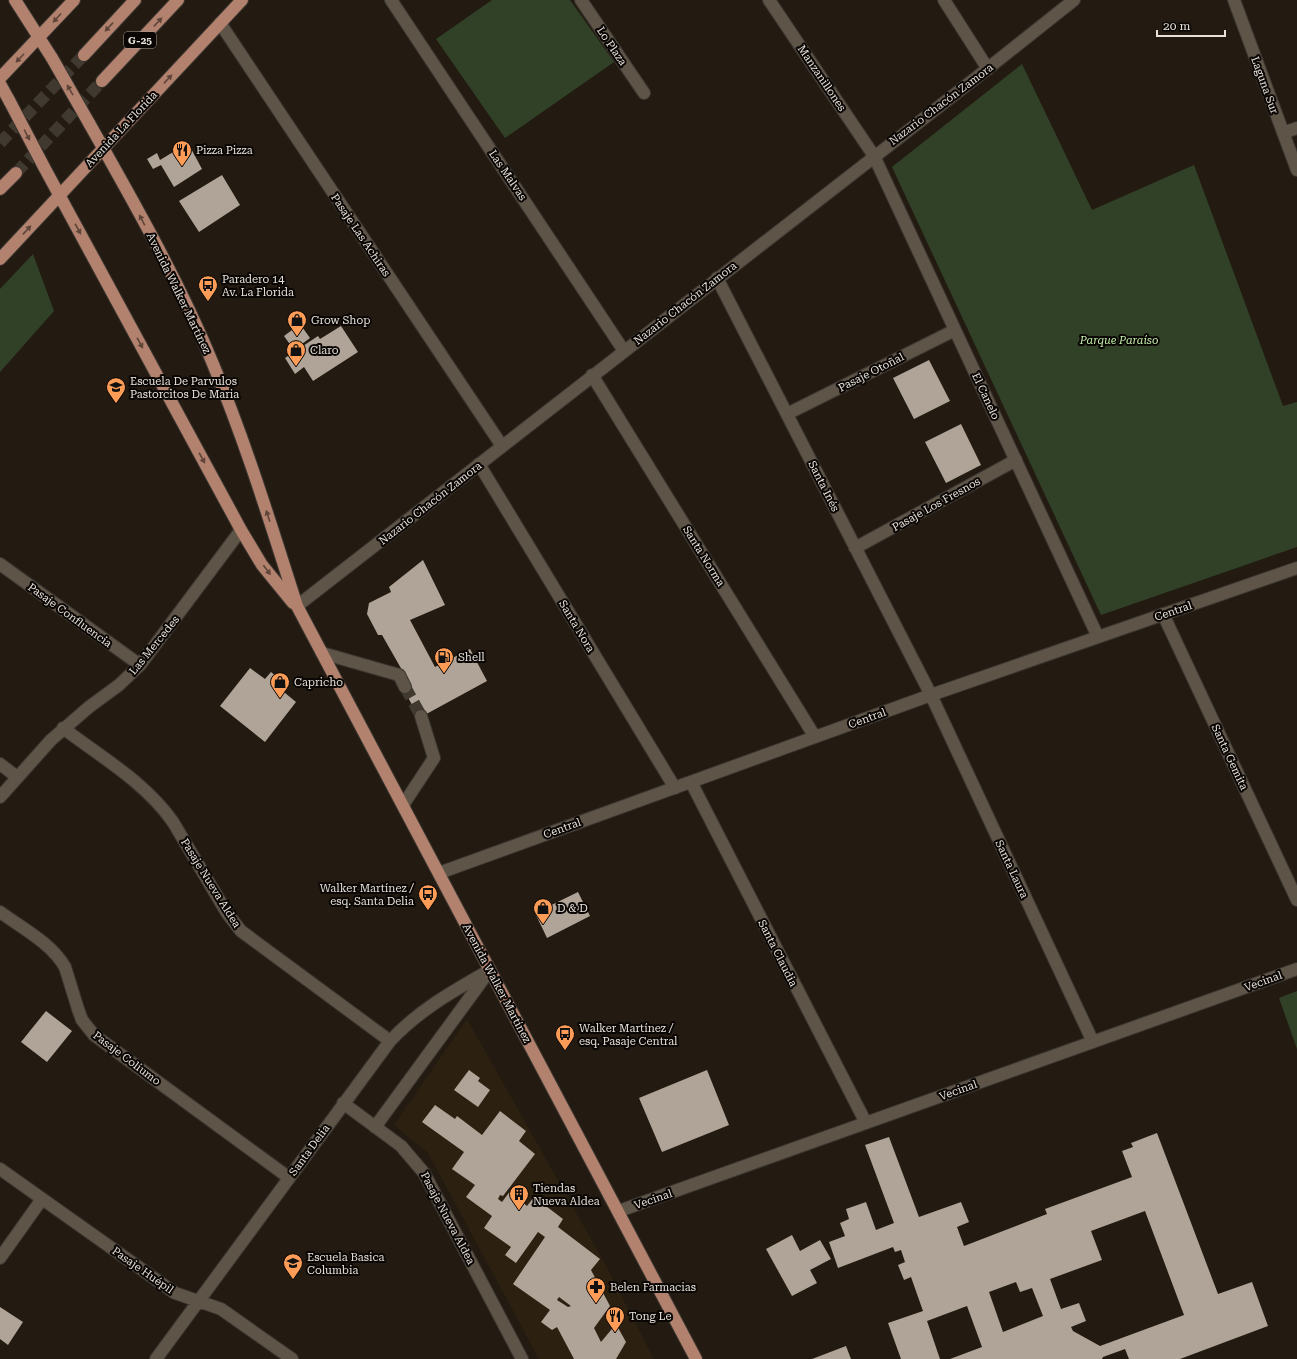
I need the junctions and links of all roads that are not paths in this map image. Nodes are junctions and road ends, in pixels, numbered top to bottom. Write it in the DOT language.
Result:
graph roads {
  1 [pos="15,0"];
  2 [pos="74,0"];
  3 [pos="135,0"];
  4 [pos="178,0"];
  5 [pos="242,0"];
  6 [pos="391,0"];
  7 [pos="581,0"];
  8 [pos="769,0"];
  9 [pos="944,0"];
  10 [pos="1074,0"];
  11 [pos="1234,0"];
  12 [pos="220,23"];
  13 [pos="40,37"];
  14 [pos="84,55"];
  15 [pos="988,69"];
  16 [pos="0,78"];
  17 [pos="102,81"];
  18 [pos="0,84"];
  19 [pos="644,93"];
  20 [pos="1297,128"];
  21 [pos="1284,133"];
  22 [pos="103,148"];
  23 [pos="874,156"];
  24 [pos="1297,170"];
  25 [pos="16,173"];
  26 [pos="0,189"];
  27 [pos="59,195"];
  28 [pos="0,259"];
  29 [pos="718,278"];
  30 [pos="956,330"];
  31 [pos="624,351"];
  32 [pos="592,375"];
  33 [pos="787,414"];
  34 [pos="502,446"];
  35 [pos="1016,460"];
  36 [pos="479,464"];
  37 [pos="241,530"];
  38 [pos="855,548"];
  39 [pos="0,564"];
  40 [pos="1297,568"];
  41 [pos="297,606"];
  42 [pos="1163,614"];
  43 [pos="1098,637"];
  44 [pos="322,653"];
  45 [pos="140,665"];
  46 [pos="405,687"];
  47 [pos="931,695"];
  48 [pos="421,716"];
  49 [pos="63,728"];
  50 [pos="815,737"];
  51 [pos="0,764"];
  52 [pos="17,777"];
  53 [pos="690,782"];
  54 [pos="676,788"];
  55 [pos="0,797"];
  56 [pos="402,805"];
  57 [pos="439,873"];
  58 [pos="1297,900"];
  59 [pos="0,912"];
  60 [pos="1297,969"];
  61 [pos="490,970"];
  62 [pos="390,1041"];
  63 [pos="1092,1042"];
  64 [pos="343,1103"];
  65 [pos="866,1123"];
  66 [pos="375,1127"];
  67 [pos="0,1169"];
  68 [pos="288,1177"];
  69 [pos="42,1199"];
  70 [pos="619,1211"];
  71 [pos="0,1258"];
  72 [pos="198,1301"];
  73 [pos="156,1359"];
  74 [pos="292,1359"];
  75 [pos="522,1359"];
  76 [pos="696,1359"];
  1 -- 13 [label="main road, Avenida Walker Martínez"];
  2 -- 13 [label="main road, one-way"];
  3 -- 14 [label="main road, G-25, one-way"];
  17 -- 4 [label="main road, G-25, one-way"];
  5 -- 12 [label="main road, Avenida La Florida"];
  6 -- 31 [label="street, Las Malvas"];
  7 -- 19 [label="street, Lo Plaza"];
  8 -- 23 [label="street, Manzanillones"];
  9 -- 15 [label="street"];
  10 -- 15 [label="street, Nazario Chacón Zamora"];
  11 -- 21 [label="street, Laguna Sur"];
  22 -- 12 [label="main road, Avenida La Florida, one-way"];
  12 -- 34 [label="street, Pasaje Las Achiras"];
  13 -- 16 [label="main road, one-way"];
  22 -- 13 [label="main road, Avenida Walker Martínez, one-way, bridge"];
  15 -- 23 [label="street, Nazario Chacón Zamora"];
  18 -- 27 [label="main road, Avenida Walker Martínez, one-way, bridge"];
  20 -- 21 [label="street"];
  21 -- 24 [label="street, Laguna Sur"];
  22 -- 27 [label="main road, Avenida La Florida"];
  41 -- 22 [label="main road, Avenida Walker Martínez, one-way"];
  23 -- 29 [label="street, Nazario Chacón Zamora"];
  23 -- 30 [label="street, El Canelo"];
  25 -- 26 [label="main road"];
  28 -- 27 [label="main road, Avenida La Florida, one-way"];
  27 -- 37 [label="main road, Avenida Walker Martínez, one-way"];
  29 -- 31 [label="street, Nazario Chacón Zamora"];
  29 -- 33 [label="street, Santa Inés"];
  30 -- 33 [label="street, Pasaje Otoñal"];
  30 -- 35 [label="street, El Canelo"];
  31 -- 32 [label="street, Nazario Chacón Zamora"];
  32 -- 34 [label="street, Nazario Chacón Zamora"];
  32 -- 50 [label="street, Santa Norma"];
  33 -- 38 [label="street, Santa Inés"];
  34 -- 36 [label="street, Nazario Chacón Zamora"];
  35 -- 38 [label="street, Pasaje Los Fresnos"];
  35 -- 43 [label="street, El Canelo"];
  36 -- 41 [label="street, Nazario Chacón Zamora"];
  36 -- 54 [label="street, Santa Nora"];
  37 -- 41 [label="main road, Avenida Walker Martínez, one-way"];
  37 -- 45 [label="street, Las Mercedes"];
  38 -- 47 [label="street, Santa Inés"];
  39 -- 45 [label="street, Pasaje Confluencia"];
  40 -- 42 [label="street, Central"];
  41 -- 44 [label="main road, Avenida Walker Martínez"];
  42 -- 43 [label="street, Central"];
  42 -- 58 [label="street, Santa Gemita"];
  43 -- 47 [label="street, Central"];
  44 -- 46 [label="street"];
  44 -- 56 [label="main road, Avenida Walker Martínez"];
  45 -- 49 [label="street, Las Mercedes"];
  47 -- 50 [label="street, Central"];
  47 -- 63 [label="street, Santa Laura"];
  48 -- 56 [label="street"];
  49 -- 52 [label="street, Las Mercedes"];
  49 -- 62 [label="street, Pasaje Nueva Aldea"];
  50 -- 53 [label="street, Central"];
  51 -- 52 [label="street"];
  52 -- 55 [label="street, Las Mercedes"];
  53 -- 54 [label="street, Central"];
  53 -- 65 [label="street, Santa Claudia"];
  54 -- 57 [label="street, Central"];
  56 -- 57 [label="main road, Avenida Walker Martínez"];
  57 -- 61 [label="main road, Avenida Walker Martínez"];
  59 -- 68 [label="street, Pasaje Coliumo"];
  60 -- 63 [label="street, Vecinal"];
  61 -- 62 [label="street, Santa Delia"];
  61 -- 66 [label="street"];
  61 -- 70 [label="main road, Avenida Walker Martínez"];
  62 -- 64 [label="street, Santa Delia"];
  63 -- 65 [label="street, Vecinal"];
  64 -- 66 [label="street, Pasaje Nueva Aldea"];
  64 -- 68 [label="street, Santa Delia"];
  65 -- 70 [label="street, Vecinal"];
  66 -- 75 [label="street, Pasaje Nueva Aldea"];
  67 -- 69 [label="street, Pasaje Huépil"];
  68 -- 72 [label="street, Santa Delia"];
  69 -- 71 [label="street"];
  69 -- 72 [label="street, Pasaje Huépil"];
  70 -- 76 [label="main road, Avenida Walker Martínez"];
  72 -- 73 [label="street, Santa Delia"];
  72 -- 74 [label="street, Pasaje Huépil"];
}
